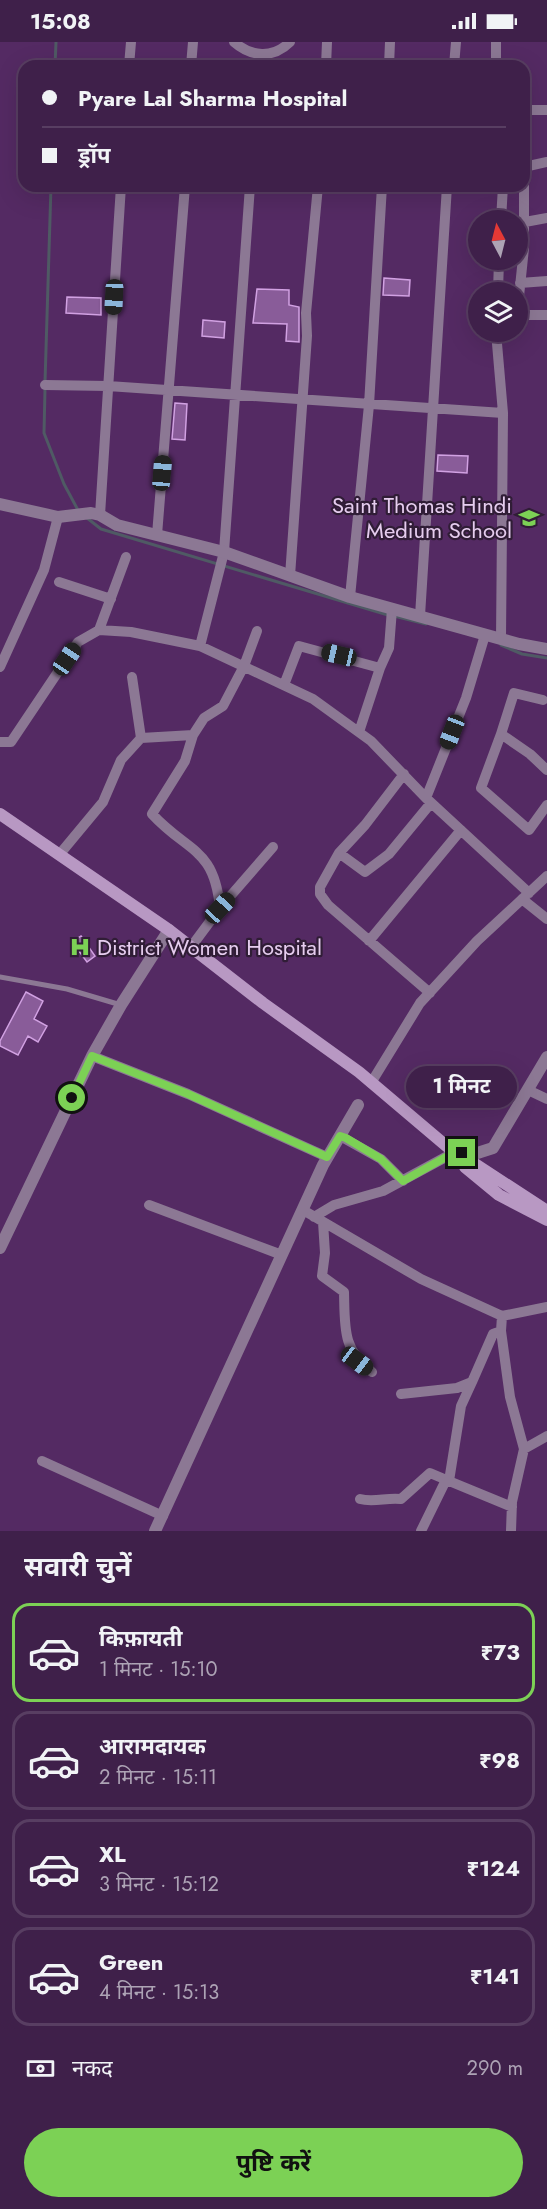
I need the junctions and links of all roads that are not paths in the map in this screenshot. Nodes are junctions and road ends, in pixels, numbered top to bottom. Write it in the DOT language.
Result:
graph roads {
  1 [pos="131,42"];
  2 [pos="193,42"];
  3 [pos="234,42"];
  4 [pos="290,42"];
  5 [pos="327,42"];
  6 [pos="390,42"];
  7 [pos="456,42"];
  8 [pos="496,42"];
  9 [pos="130,60"];
  10 [pos="192,60"];
  11 [pos="259,60"];
  12 [pos="326,60"];
  13 [pos="388,60"];
  14 [pos="454,60"];
  15 [pos="496,60"];
  16 [pos="530,110"];
  17 [pos="547,110"];
  18 [pos="547,162"];
  19 [pos="530,165"];
  20 [pos="121,192"];
  21 [pos="185,192"];
  22 [pos="250,192"];
  23 [pos="317,192"];
  24 [pos="382,192"];
  25 [pos="447,192"];
  26 [pos="503,192"];
  27 [pos="524,192"];
  28 [pos="502,210"];
  29 [pos="525,210"];
  30 [pos="547,218"];
  31 [pos="528,221"];
  32 [pos="547,281"];
  33 [pos="528,282"];
  34 [pos="528,315"];
  35 [pos="547,315"];
  36 [pos="497,342"];
  37 [pos="45,385"];
  38 [pos="108,386"];
  39 [pos="168,391"];
  40 [pos="235,396"];
  41 [pos="302,400"];
  42 [pos="369,405"];
  43 [pos="433,409"];
  44 [pos="503,413"];
  45 [pos="0,504"];
  46 [pos="95,514"];
  47 [pos="64,516"];
  48 [pos="157,535"];
  49 [pos="224,552"];
  50 [pos="126,557"];
  51 [pos="290,576"];
  52 [pos="59,582"];
  53 [pos="350,597"];
  54 [pos="111,599"];
  55 [pos="392,609"];
  56 [pos="420,616"];
  57 [pos="99,630"];
  58 [pos="257,631"];
  59 [pos="484,639"];
  60 [pos="501,639"];
  61 [pos="200,646"];
  62 [pos="547,649"];
  63 [pos="244,666"];
  64 [pos="0,667"];
  65 [pos="380,668"];
  66 [pos="132,677"];
  67 [pos="284,685"];
  68 [pos="543,700"];
  69 [pos="359,732"];
  70 [pos="501,734"];
  71 [pos="192,735"];
  72 [pos="141,738"];
  73 [pos="0,742"];
  74 [pos="547,770"];
  75 [pos="404,774"];
  76 [pos="429,800"];
  77 [pos="547,805"];
  78 [pos="0,814"];
  79 [pos="460,830"];
  80 [pos="273,847"];
  81 [pos="339,852"];
  82 [pos="59,855"];
  83 [pos="547,876"];
  84 [pos="526,896"];
  85 [pos="220,908"];
  86 [pos="547,919"];
  87 [pos="170,930"];
  88 [pos="369,941"];
  89 [pos="191,947"];
  90 [pos="0,977"];
  91 [pos="430,993"];
  92 [pos="121,1005"];
  93 [pos="92,1056"];
  94 [pos="547,1057"];
  95 [pos="371,1083"];
  96 [pos="528,1090"];
  97 [pos="547,1099"];
  98 [pos="358,1105"];
  99 [pos="340,1136"];
  100 [pos="327,1157"];
  101 [pos="463,1158"];
  102 [pos="403,1181"];
  103 [pos="149,1205"];
  104 [pos="547,1211"];
  105 [pos="313,1216"];
  106 [pos="547,1220"];
  107 [pos="0,1248"];
  108 [pos="282,1256"];
  109 [pos="547,1307"];
  110 [pos="502,1316"];
  111 [pos="501,1331"];
  112 [pos="372,1372"];
  113 [pos="471,1382"];
  114 [pos="401,1394"];
  115 [pos="547,1436"];
  116 [pos="524,1449"];
  117 [pos="42,1461"];
  118 [pos="447,1481"];
  119 [pos="360,1499"];
  120 [pos="512,1507"];
  121 [pos="163,1516"];
  122 [pos="155,1531"];
  123 [pos="421,1531"];
  124 [pos="511,1531"];
  1 -- 9 [label="street"];
  2 -- 10 [label="street"];
  3 -- 11 [label="street"];
  4 -- 11 [label="street"];
  5 -- 12 [label="street"];
  6 -- 13 [label="street"];
  7 -- 14 [label="street"];
  8 -- 15 [label="street"];
  16 -- 17 [label="street"];
  18 -- 19 [label="street"];
  20 -- 38 [label="street"];
  21 -- 39 [label="street"];
  22 -- 40 [label="street"];
  23 -- 41 [label="street"];
  24 -- 42 [label="street"];
  25 -- 43 [label="street"];
  26 -- 28 [label="street"];
  27 -- 29 [label="street"];
  30 -- 31 [label="street"];
  32 -- 33 [label="street"];
  34 -- 35 [label="street"];
  36 -- 44 [label="street"];
  37 -- 38 [label="street"];
  38 -- 39 [label="street"];
  38 -- 46 [label="street"];
  39 -- 40 [label="street"];
  39 -- 48 [label="street"];
  40 -- 41 [label="street"];
  40 -- 49 [label="street"];
  41 -- 42 [label="street"];
  41 -- 51 [label="street"];
  42 -- 43 [label="street"];
  42 -- 53 [label="street"];
  43 -- 44 [label="street"];
  43 -- 56 [label="street"];
  44 -- 60 [label="street"];
  45 -- 47 [label="street"];
  46 -- 47 [label="street"];
  46 -- 48 [label="street"];
  47 -- 64 [label="street"];
  48 -- 49 [label="street"];
  49 -- 51 [label="street"];
  49 -- 61 [label="street"];
  50 -- 54 [label="street"];
  51 -- 53 [label="street"];
  52 -- 54 [label="street"];
  53 -- 55 [label="street"];
  54 -- 57 [label="street"];
  55 -- 56 [label="street"];
  55 -- 65 [label="street"];
  56 -- 59 [label="street"];
  57 -- 61 [label="street"];
  57 -- 73 [label="street"];
  58 -- 63 [label="street"];
  59 -- 60 [label="street"];
  59 -- 76 [label="street"];
  60 -- 62 [label="street"];
  61 -- 63 [label="street"];
  63 -- 67 [label="street"];
  63 -- 71 [label="street"];
  65 -- 67 [label="street"];
  65 -- 69 [label="street"];
  66 -- 72 [label="street"];
  67 -- 69 [label="street"];
  68 -- 70 [label="street"];
  69 -- 75 [label="street"];
  70 -- 74 [label="street"];
  70 -- 77 [label="street"];
  71 -- 72 [label="street"];
  71 -- 85 [label="street"];
  72 -- 82 [label="street"];
  75 -- 76 [label="street"];
  75 -- 81 [label="street"];
  76 -- 79 [label="street"];
  76 -- 81 [label="street"];
  78 -- 82 [label="main road"];
  79 -- 84 [label="street"];
  79 -- 88 [label="street"];
  80 -- 85 [label="street"];
  81 -- 88 [label="street"];
  82 -- 87 [label="main road"];
  83 -- 84 [label="street"];
  84 -- 86 [label="street"];
  84 -- 91 [label="street"];
  85 -- 89 [label="street"];
  87 -- 89 [label="main road"];
  87 -- 92 [label="street"];
  88 -- 91 [label="street"];
  89 -- 95 [label="main road"];
  90 -- 92 [label="lane"];
  91 -- 95 [label="street"];
  92 -- 93 [label="street"];
  93 -- 100 [label="street"];
  93 -- 107 [label="street"];
  94 -- 96 [label="street"];
  95 -- 101 [label="main road"];
  96 -- 97 [label="street"];
  96 -- 101 [label="street"];
  98 -- 99 [label="street"];
  99 -- 100 [label="street"];
  99 -- 102 [label="street"];
  100 -- 105 [label="street"];
  101 -- 102 [label="street"];
  101 -- 104 [label="main road"];
  101 -- 106 [label="main road"];
  102 -- 105 [label="street"];
  103 -- 108 [label="street"];
  105 -- 108 [label="street"];
  105 -- 110 [label="street"];
  105 -- 112 [label="street"];
  108 -- 121 [label="street"];
  109 -- 110 [label="street"];
  110 -- 111 [label="street"];
  111 -- 113 [label="street"];
  111 -- 116 [label="street"];
  113 -- 114 [label="street"];
  113 -- 118 [label="street"];
  115 -- 116 [label="street"];
  116 -- 120 [label="street"];
  117 -- 121 [label="street"];
  118 -- 119 [label="street"];
  118 -- 120 [label="street"];
  118 -- 123 [label="street"];
  120 -- 124 [label="street"];
  121 -- 122 [label="street"];
}
